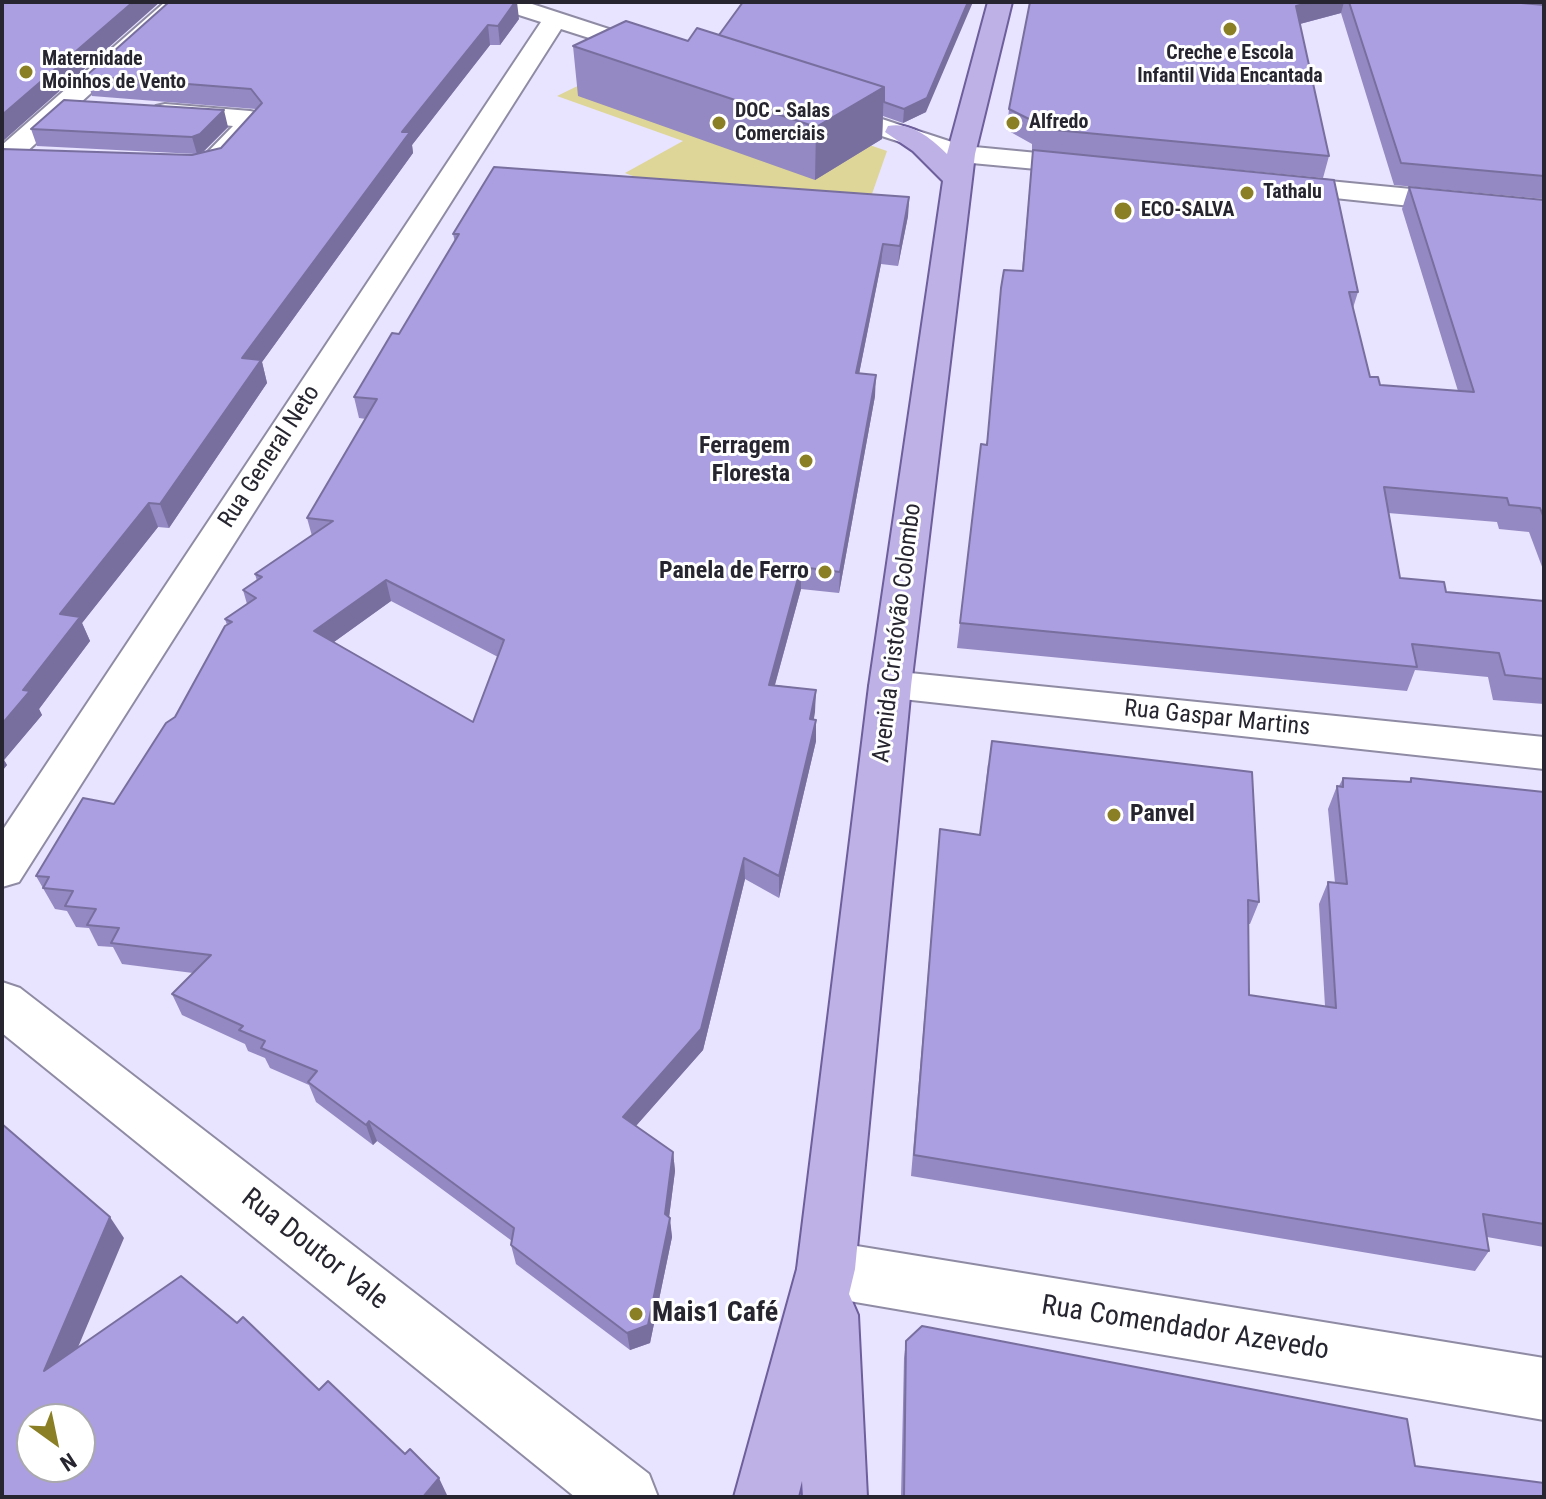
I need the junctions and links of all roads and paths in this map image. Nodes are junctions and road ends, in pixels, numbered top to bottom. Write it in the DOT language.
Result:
graph roads {
  1 [pos="179,2"];
  2 [pos="502,2"];
  3 [pos="1000,2"];
  4 [pos="547,32"];
  5 [pos="134,43"];
  6 [pos="678,60"];
  7 [pos="64,68"];
  8 [pos="798,99"];
  9 [pos="63,106"];
  10 [pos="91,107"];
  11 [pos="141,121"];
  12 [pos="898,132"];
  13 [pos="5,151"];
  14 [pos="49,159"];
  15 [pos="183,164"];
  16 [pos="959,167"];
  17 [pos="1119,169"];
  18 [pos="1245,182"];
  19 [pos="1544,211"];
  20 [pos="890,686"];
  21 [pos="1544,753"];
  22 [pos="2,869"];
  23 [pos="2,1003"];
  24 [pos="826,1269"];
  25 [pos="1544,1389"];
  26 [pos="626,1497"];
  27 [pos="766,1497"];
  28 [pos="835,1497"];
  1 -- 5 [label="street"];
  2 -- 4 [label="street"];
  3 -- 16 [label="main road, Avenida Cristóvão Colombo"];
  4 -- 6 [label="street"];
  4 -- 22 [label="street, Rua General Neto"];
  5 -- 7 [label="street"];
  5 -- 9 [label="street"];
  8 -- 12 [label="street"];
  9 -- 10 [label="street"];
  9 -- 13 [label="street"];
  11 -- 15 [label="street"];
  12 -- 16 [label="main road"];
  13 -- 14 [label="street"];
  16 -- 17 [label="street"];
  16 -- 20 [label="main road, Avenida Cristóvão Colombo"];
  18 -- 19 [label="street"];
  20 -- 21 [label="street, Rua Gaspar Martins"];
  20 -- 24 [label="main road, Avenida Cristóvão Colombo"];
  23 -- 26 [label="street, Rua Doutor Vale"];
  24 -- 25 [label="street, Rua Comendador Azevedo"];
  24 -- 27 [label="main road, Avenida Cristóvão Colombo"];
  24 -- 28 [label="main road, Avenida Cristóvão Colombo"];
}
